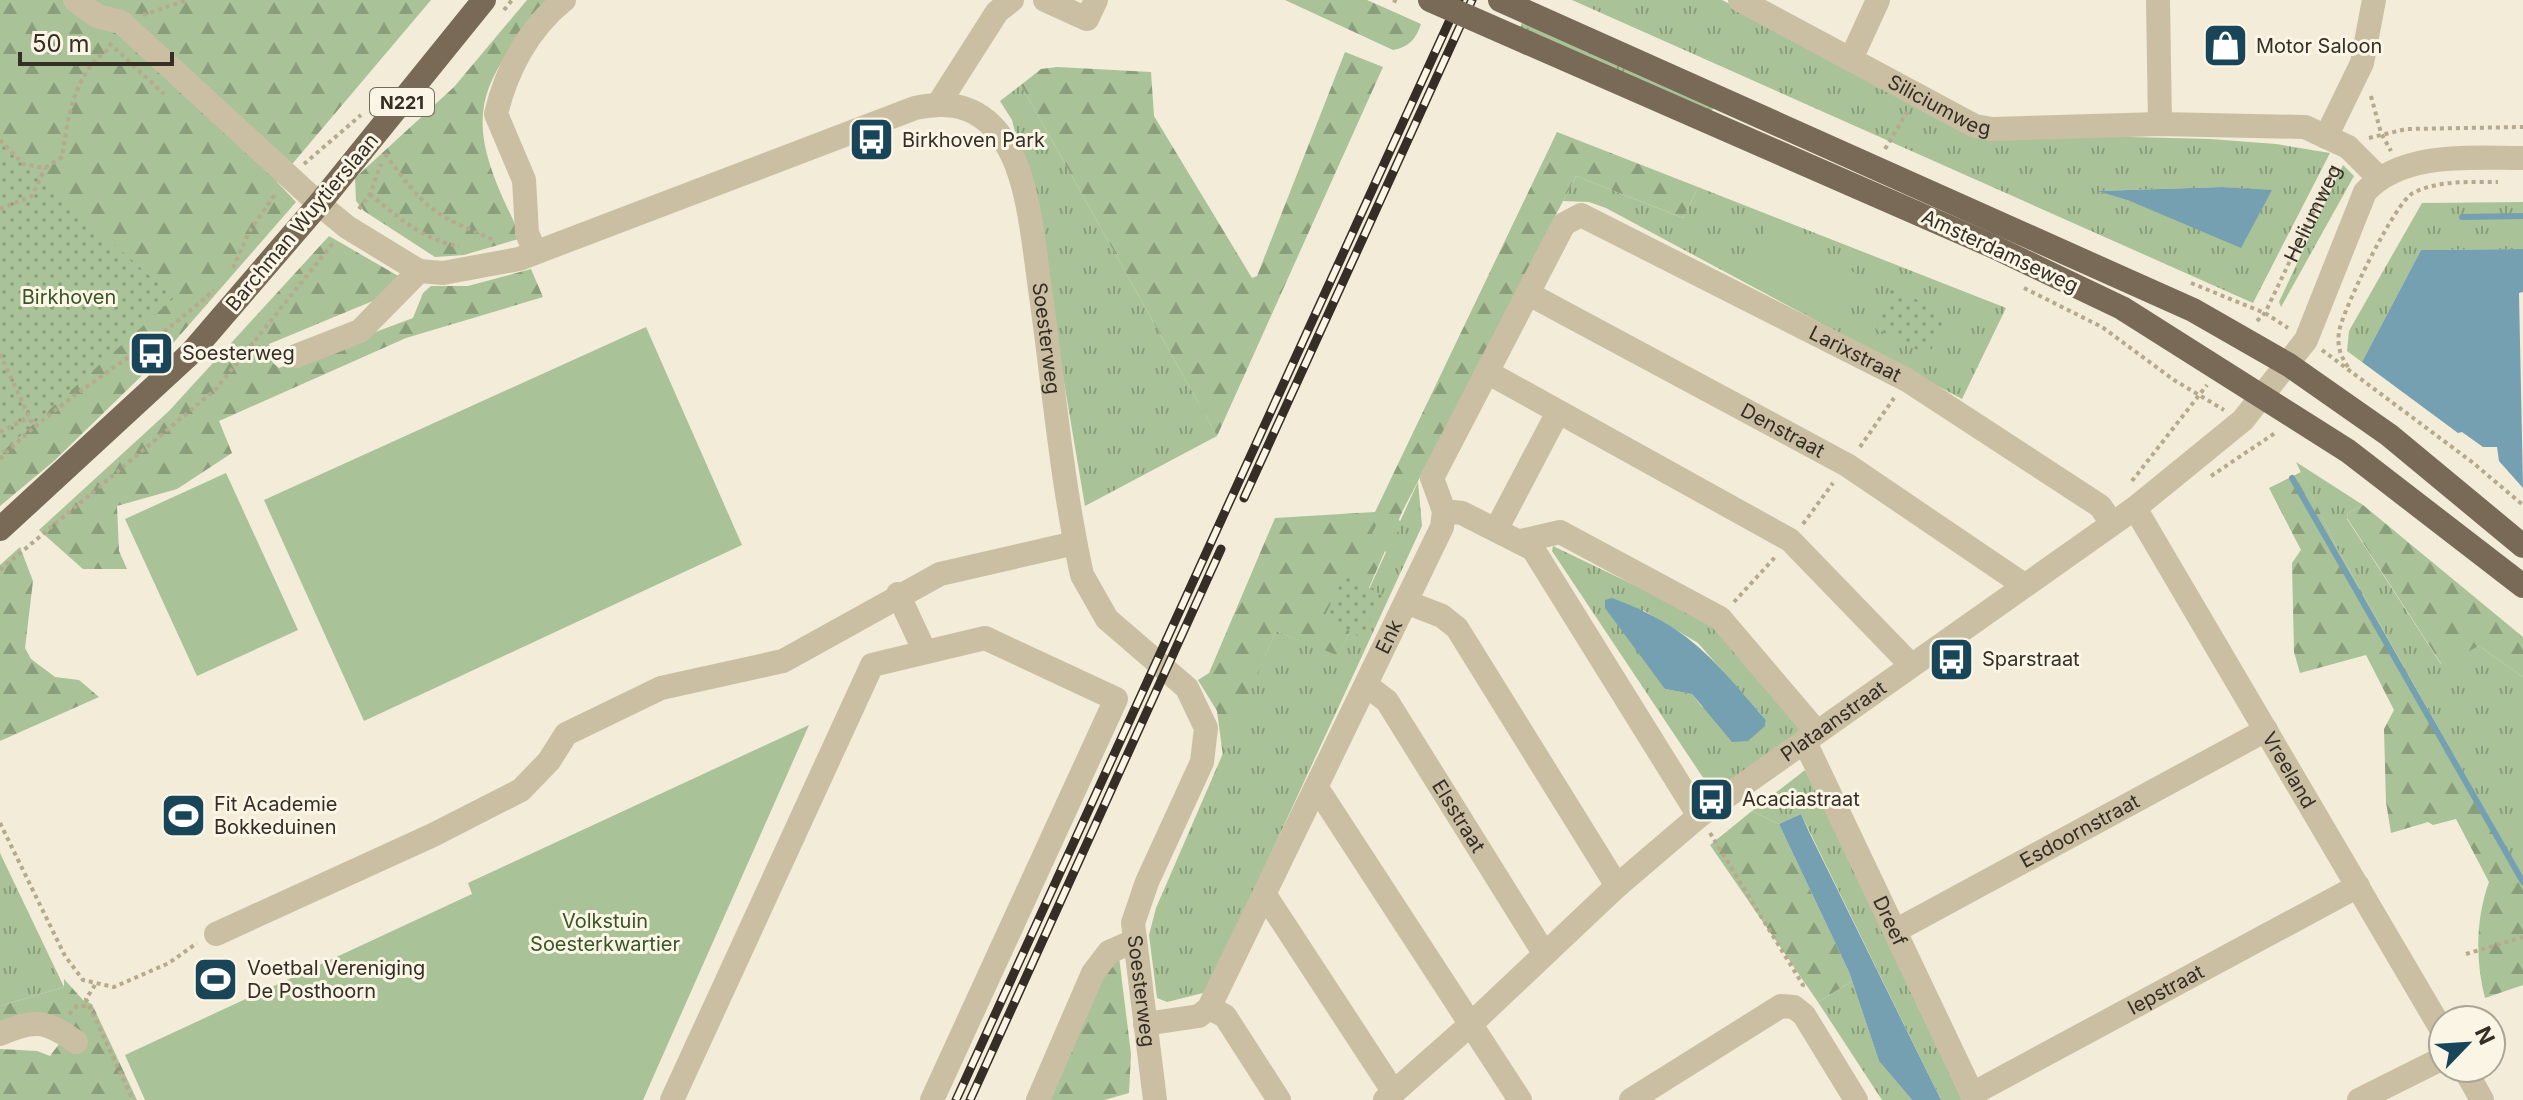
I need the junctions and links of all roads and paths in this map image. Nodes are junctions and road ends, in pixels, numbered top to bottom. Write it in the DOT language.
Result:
graph roads {
  1 [pos="75,0"];
  2 [pos="187,0"];
  3 [pos="484,0"];
  4 [pos="564,0"];
  5 [pos="1012,0"];
  6 [pos="1045,0"];
  7 [pos="1096,0"];
  8 [pos="1393,0"];
  9 [pos="1430,0"];
  10 [pos="1500,0"];
  11 [pos="1740,0"];
  12 [pos="1878,0"];
  13 [pos="2158,0"];
  14 [pos="2374,0"];
  15 [pos="1400,3"];
  16 [pos="123,11"];
  17 [pos="111,48"];
  18 [pos="1851,59"];
  19 [pos="939,103"];
  20 [pos="1904,118"];
  21 [pos="2160,124"];
  22 [pos="2523,127"];
  23 [pos="2326,137"];
  24 [pos="1,142"];
  25 [pos="370,142"];
  26 [pos="2348,147"];
  27 [pos="1884,151"];
  28 [pos="2523,158"];
  29 [pos="45,168"];
  30 [pos="2378,177"];
  31 [pos="2511,181"];
  32 [pos="284,186"];
  33 [pos="370,194"];
  34 [pos="319,204"];
  35 [pos="0,209"];
  36 [pos="347,227"];
  37 [pos="472,248"];
  38 [pos="530,254"];
  39 [pos="419,271"];
  40 [pos="229,275"];
  41 [pos="220,284"];
  42 [pos="1529,294"];
  43 [pos="2306,340"];
  44 [pos="0,354"];
  45 [pos="296,356"];
  46 [pos="2289,365"];
  47 [pos="2349,369"];
  48 [pos="1487,372"];
  49 [pos="1907,380"];
  50 [pos="2199,396"];
  51 [pos="2264,398"];
  52 [pos="1558,412"];
  53 [pos="29,417"];
  54 [pos="33,425"];
  55 [pos="0,432"];
  56 [pos="0,459"];
  57 [pos="1847,465"];
  58 [pos="2523,505"];
  59 [pos="2135,508"];
  60 [pos="1444,511"];
  61 [pos="2112,523"];
  62 [pos="0,529"];
  63 [pos="1496,530"];
  64 [pos="1790,540"];
  65 [pos="1521,541"];
  66 [pos="1075,543"];
  67 [pos="2523,546"];
  68 [pos="0,570"];
  69 [pos="2024,585"];
  70 [pos="2523,586"];
  71 [pos="898,594"];
  72 [pos="1406,602"];
  73 [pos="1720,618"];
  74 [pos="925,652"];
  75 [pos="1911,665"];
  76 [pos="1366,685"];
  77 [pos="2266,730"];
  78 [pos="1811,737"];
  79 [pos="1317,788"];
  80 [pos="1699,816"];
  81 [pos="0,823"];
  82 [pos="1617,886"];
  83 [pos="2358,886"];
  84 [pos="1265,895"];
  85 [pos="1895,931"];
  86 [pos="216,934"];
  87 [pos="2523,937"];
  88 [pos="1134,941"];
  89 [pos="1544,953"];
  90 [pos="2466,954"];
  91 [pos="95,985"];
  92 [pos="2427,1005"];
  93 [pos="1794,1007"];
  94 [pos="1209,1008"];
  95 [pos="1145,1024"];
  96 [pos="1471,1024"];
  97 [pos="0,1034"];
  98 [pos="76,1042"];
  99 [pos="2427,1066"];
  100 [pos="1389,1096"];
  101 [pos="1973,1097"];
  102 [pos="133,1100"];
  103 [pos="672,1100"];
  104 [pos="932,1100"];
  105 [pos="1038,1100"];
  106 [pos="1155,1100"];
  107 [pos="1279,1100"];
  108 [pos="1520,1100"];
  109 [pos="1631,1100"];
  110 [pos="1856,1100"];
  111 [pos="2359,1100"];
  1 -- 16 [label="street"];
  2 -- 16 [label="path"];
  3 -- 25 [label="main road, Barchman Wuytierslaan / N221"];
  4 -- 38 [label="street"];
  5 -- 19 [label="street"];
  6 -- 7 [label="street"];
  8 -- 15 [label="path"];
  9 -- 51 [label="main road, Amsterdamseweg, bridge"];
  10 -- 46 [label="main road, Amsterdamseweg"];
  11 -- 18 [label="street, Siliciumweg"];
  12 -- 18 [label="street"];
  13 -- 21 [label="street"];
  14 -- 23 [label="street"];
  16 -- 32 [label="street"];
  17 -- 29 [label="path"];
  18 -- 21 [label="street, Siliciumweg"];
  19 -- 38 [label="street"];
  19 -- 66 [label="street, Soesterweg"];
  20 -- 27 [label="path"];
  21 -- 23 [label="street, Siliciumweg"];
  22 -- 26 [label="path, Heliumweg"];
  23 -- 26 [label="street, Siliciumweg"];
  24 -- 29 [label="path"];
  25 -- 32 [label="path, Barchman Wuytierslaan"];
  25 -- 34 [label="main road, Barchman Wuytierslaan / N221"];
  25 -- 38 [label="path"];
  26 -- 30 [label="street, Siliciumweg"];
  26 -- 43 [label="path, Heliumweg"];
  28 -- 30 [label="street"];
  29 -- 35 [label="path"];
  30 -- 43 [label="street, Heliumweg"];
  31 -- 47 [label="path"];
  32 -- 34 [label="street"];
  32 -- 40 [label="path, Barchman Wuytierslaan"];
  33 -- 37 [label="path"];
  34 -- 36 [label="street"];
  34 -- 62 [label="main road, Barchman Wuytierslaan / N221"];
  36 -- 39 [label="street"];
  36 -- 68 [label="path, Barchman Wuytierslaan"];
  38 -- 39 [label="street"];
  39 -- 45 [label="street"];
  41 -- 54 [label="path, Barchman Wuytierslaan"];
  42 -- 48 [label="street"];
  42 -- 49 [label="street, Larixstraat"];
  42 -- 57 [label="street, Denstraat"];
  43 -- 46 [label="street, Heliumweg"];
  43 -- 47 [label="path"];
  44 -- 53 [label="path"];
  46 -- 51 [label="street, Heliumweg"];
  46 -- 67 [label="main road, Amsterdamseweg"];
  47 -- 58 [label="path"];
  48 -- 52 [label="street"];
  48 -- 60 [label="street"];
  49 -- 57 [label="path"];
  49 -- 61 [label="street, Larixstraat"];
  50 -- 59 [label="path"];
  51 -- 59 [label="street, Plataanstraat"];
  51 -- 70 [label="main road, Amsterdamseweg"];
  52 -- 63 [label="street"];
  52 -- 64 [label="street"];
  53 -- 54 [label="path"];
  53 -- 55 [label="path"];
  54 -- 56 [label="path, Barchman Wuytierslaan"];
  57 -- 64 [label="path"];
  57 -- 69 [label="street, Denstraat"];
  59 -- 61 [label="street, Plataanstraat"];
  59 -- 77 [label="street, Vreeland"];
  60 -- 63 [label="street"];
  60 -- 72 [label="street, Enk"];
  61 -- 69 [label="street, Plataanstraat"];
  63 -- 65 [label="street"];
  64 -- 73 [label="path"];
  64 -- 75 [label="street"];
  65 -- 73 [label="street, Dreef"];
  65 -- 80 [label="street"];
  66 -- 71 [label="street"];
  66 -- 88 [label="street, Soesterweg"];
  69 -- 75 [label="street, Plataanstraat"];
  71 -- 74 [label="street"];
  71 -- 86 [label="street"];
  72 -- 76 [label="street, Enk"];
  72 -- 82 [label="street"];
  73 -- 78 [label="street, Dreef"];
  74 -- 103 [label="street"];
  74 -- 104 [label="street"];
  75 -- 78 [label="street, Plataanstraat"];
  76 -- 79 [label="street, Enk"];
  76 -- 89 [label="street, Elsstraat"];
  77 -- 83 [label="street, Vreeland"];
  77 -- 85 [label="street, Esdoornstraat"];
  78 -- 80 [label="street, Plataanstraat"];
  78 -- 85 [label="street, Dreef"];
  79 -- 84 [label="street, Enk"];
  79 -- 96 [label="street"];
  80 -- 82 [label="street, Plataanstraat"];
  80 -- 93 [label="path"];
  81 -- 91 [label="path"];
  82 -- 89 [label="street, Plataanstraat"];
  83 -- 92 [label="street, Vreeland"];
  83 -- 101 [label="street, Iepstraat"];
  84 -- 94 [label="street, Enk"];
  84 -- 100 [label="street"];
  85 -- 101 [label="street, Dreef"];
  86 -- 91 [label="path"];
  87 -- 90 [label="path"];
  88 -- 95 [label="street, Soesterweg"];
  88 -- 105 [label="street"];
  89 -- 96 [label="street, Plataanstraat"];
  91 -- 102 [label="path"];
  93 -- 109 [label="street"];
  93 -- 110 [label="street"];
  94 -- 95 [label="street"];
  94 -- 107 [label="street"];
  95 -- 106 [label="street, Soesterweg"];
  96 -- 100 [label="street, Plataanstraat"];
  96 -- 108 [label="street"];
  97 -- 98 [label="street"];
  99 -- 111 [label="street"];
}
